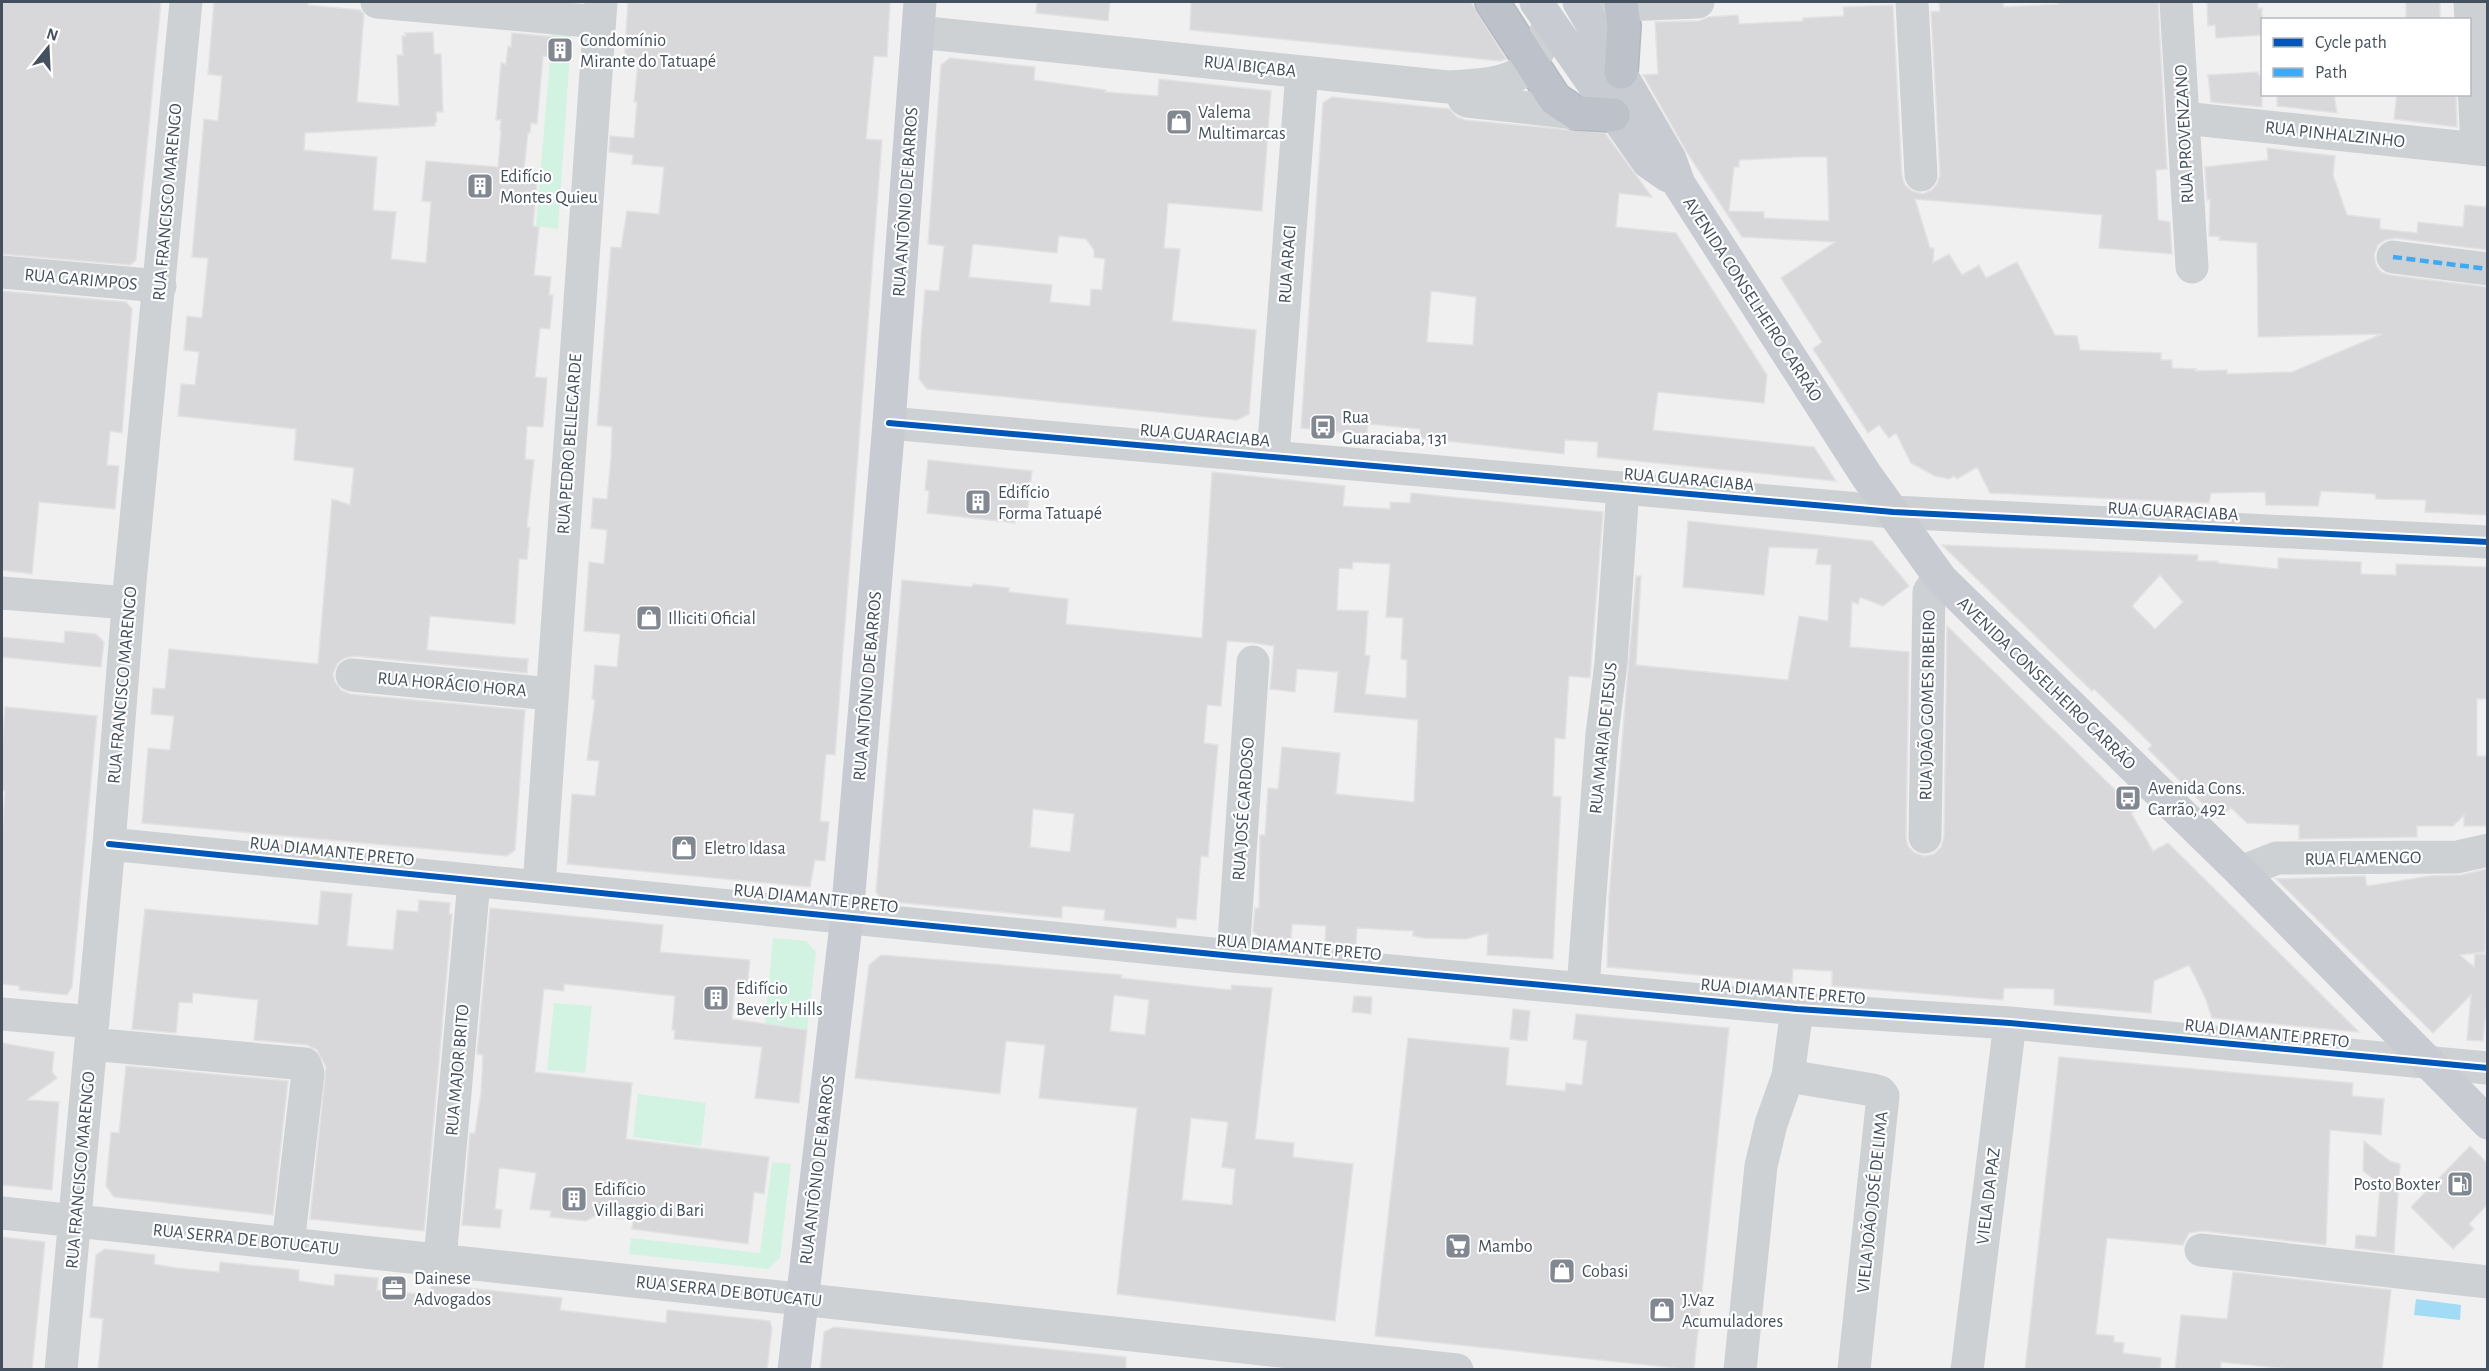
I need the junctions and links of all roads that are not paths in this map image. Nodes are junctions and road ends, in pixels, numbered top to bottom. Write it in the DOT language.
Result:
graph roads {
  1 [pos="186,2"];
  2 [pos="377,2"];
  3 [pos="1492,2"];
  4 [pos="1579,2"];
  5 [pos="1698,2"];
  6 [pos="1912,2"];
  7 [pos="2176,2"];
  8 [pos="2470,2"];
  9 [pos="1613,3"];
  10 [pos="600,12"];
  11 [pos="1542,12"];
  12 [pos="919,17"];
  13 [pos="1531,60"];
  14 [pos="1302,72"];
  15 [pos="1621,72"];
  16 [pos="1448,87"];
  17 [pos="1576,113"];
  18 [pos="1613,115"];
  19 [pos="2183,118"];
  20 [pos="2482,149"];
  21 [pos="1921,175"];
  22 [pos="1679,184"];
  23 [pos="2393,257"];
  24 [pos="2192,267"];
  25 [pos="2487,269"];
  26 [pos="2,272"];
  27 [pos="160,286"];
  28 [pos="889,423"];
  29 [pos="1273,456"];
  30 [pos="1623,488"];
  31 [pos="1893,512"];
  32 [pos="2487,542"];
  33 [pos="1940,577"];
  34 [pos="2,593"];
  35 [pos="128,603"];
  36 [pos="1253,662"];
  37 [pos="352,675"];
  38 [pos="551,694"];
  39 [pos="1925,837"];
  40 [pos="109,844"];
  41 [pos="2487,850"];
  42 [pos="2241,872"];
  43 [pos="474,881"];
  44 [pos="539,886"];
  45 [pos="848,916"];
  46 [pos="1233,956"];
  47 [pos="1583,988"];
  48 [pos="1797,1009"];
  49 [pos="2,1014"];
  50 [pos="2010,1023"];
  51 [pos="92,1033"];
  52 [pos="2429,1063"];
  53 [pos="2487,1068"];
  54 [pos="1788,1076"];
  55 [pos="2487,1123"];
  56 [pos="2,1213"];
  57 [pos="75,1221"];
  58 [pos="288,1244"];
  59 [pos="2201,1250"];
  60 [pos="440,1260"];
  61 [pos="2487,1282"];
  62 [pos="801,1298"];
  63 [pos="1298,1361"];
  64 [pos="61,1370"];
  65 [pos="794,1370"];
  66 [pos="1457,1370"];
  67 [pos="1740,1370"];
  68 [pos="1854,1370"];
  69 [pos="1967,1370"];
  1 -- 27 [label="street, RUA FRANCISCO MARENGO"];
  2 -- 10 [label="street"];
  3 -- 13 [label="highway"];
  4 -- 15 [label="main road, AVENIDA CONSELHEIRO CARRÃO"];
  5 -- 9 [label="street"];
  6 -- 21 [label="street"];
  7 -- 19 [label="street, RUA PROVENZANO"];
  8 -- 20 [label="street"];
  9 -- 15 [label="highway"];
  10 -- 38 [label="street, RUA PEDRO BELLEGARDE"];
  11 -- 13 [label="street, RUA IBIÇABA"];
  11 -- 18 [label="main road, AVENIDA CONSELHEIRO CARRÃO"];
  12 -- 14 [label="street, RUA IBIÇABA"];
  12 -- 28 [label="main road, RUA ANTÔNIO DE BARROS"];
  13 -- 16 [label="street, RUA IBIÇABA"];
  13 -- 17 [label="highway"];
  14 -- 16 [label="street, RUA IBIÇABA"];
  14 -- 29 [label="street, RUA ARACI"];
  15 -- 22 [label="main road, AVENIDA CONSELHEIRO CARRÃO"];
  16 -- 17 [label="street"];
  17 -- 18 [label="highway"];
  18 -- 22 [label="main road, AVENIDA CONSELHEIRO CARRÃO"];
  19 -- 20 [label="street, RUA PINHALZINHO"];
  19 -- 24 [label="street, RUA PROVENZANO"];
  22 -- 31 [label="main road, AVENIDA CONSELHEIRO CARRÃO"];
  23 -- 25 [label="street"];
  26 -- 27 [label="street, RUA GARIMPOS"];
  27 -- 35 [label="street, RUA FRANCISCO MARENGO"];
  28 -- 29 [label="street, RUA GUARACIABA"];
  28 -- 45 [label="main road, RUA ANTÔNIO DE BARROS"];
  29 -- 30 [label="street, RUA GUARACIABA"];
  30 -- 31 [label="street, RUA GUARACIABA"];
  30 -- 47 [label="street, RUA MARIA DE JESUS"];
  31 -- 32 [label="street, RUA GUARACIABA"];
  31 -- 33 [label="main road, AVENIDA CONSELHEIRO CARRÃO"];
  33 -- 39 [label="street, RUA JOÃO GOMES RIBEIRO"];
  33 -- 42 [label="main road, AVENIDA CONSELHEIRO CARRÃO"];
  34 -- 35 [label="street"];
  35 -- 40 [label="street, RUA FRANCISCO MARENGO"];
  36 -- 46 [label="street, RUA JOSÉ CARDOSO"];
  37 -- 38 [label="street, RUA HORÁCIO HORA"];
  38 -- 44 [label="street, RUA PEDRO BELLEGARDE"];
  40 -- 43 [label="street, RUA DIAMANTE PRETO"];
  40 -- 51 [label="street, RUA FRANCISCO MARENGO"];
  41 -- 42 [label="street, RUA FLAMENGO"];
  42 -- 52 [label="main road, AVENIDA CONSELHEIRO CARRÃO"];
  43 -- 44 [label="street, RUA DIAMANTE PRETO"];
  43 -- 60 [label="street, RUA MAJOR BRITO"];
  44 -- 45 [label="street, RUA DIAMANTE PRETO"];
  45 -- 46 [label="street, RUA DIAMANTE PRETO"];
  45 -- 62 [label="main road, RUA ANTÔNIO DE BARROS"];
  46 -- 47 [label="street, RUA DIAMANTE PRETO"];
  47 -- 48 [label="street, RUA DIAMANTE PRETO"];
  48 -- 50 [label="street, RUA DIAMANTE PRETO"];
  48 -- 54 [label="street"];
  49 -- 51 [label="street"];
  50 -- 52 [label="street, RUA DIAMANTE PRETO"];
  50 -- 69 [label="street, VIELA DA PAZ"];
  51 -- 57 [label="street, RUA FRANCISCO MARENGO"];
  51 -- 58 [label="street"];
  52 -- 53 [label="street, RUA DIAMANTE PRETO"];
  52 -- 55 [label="main road, AVENIDA CONSELHEIRO CARRÃO"];
  54 -- 67 [label="street"];
  54 -- 68 [label="street, VIELA JOÃO JOSÉ DE LIMA"];
  56 -- 57 [label="street, RUA SERRA DE BOTUCATU"];
  57 -- 58 [label="street, RUA SERRA DE BOTUCATU"];
  57 -- 64 [label="street, RUA FRANCISCO MARENGO"];
  58 -- 60 [label="street, RUA SERRA DE BOTUCATU"];
  59 -- 61 [label="street"];
  60 -- 62 [label="street, RUA SERRA DE BOTUCATU"];
  62 -- 63 [label="street, RUA SERRA DE BOTUCATU"];
  62 -- 65 [label="main road, RUA ANTÔNIO DE BARROS"];
  63 -- 66 [label="street, RUA SERRA DE BOTUCATU"];
}
